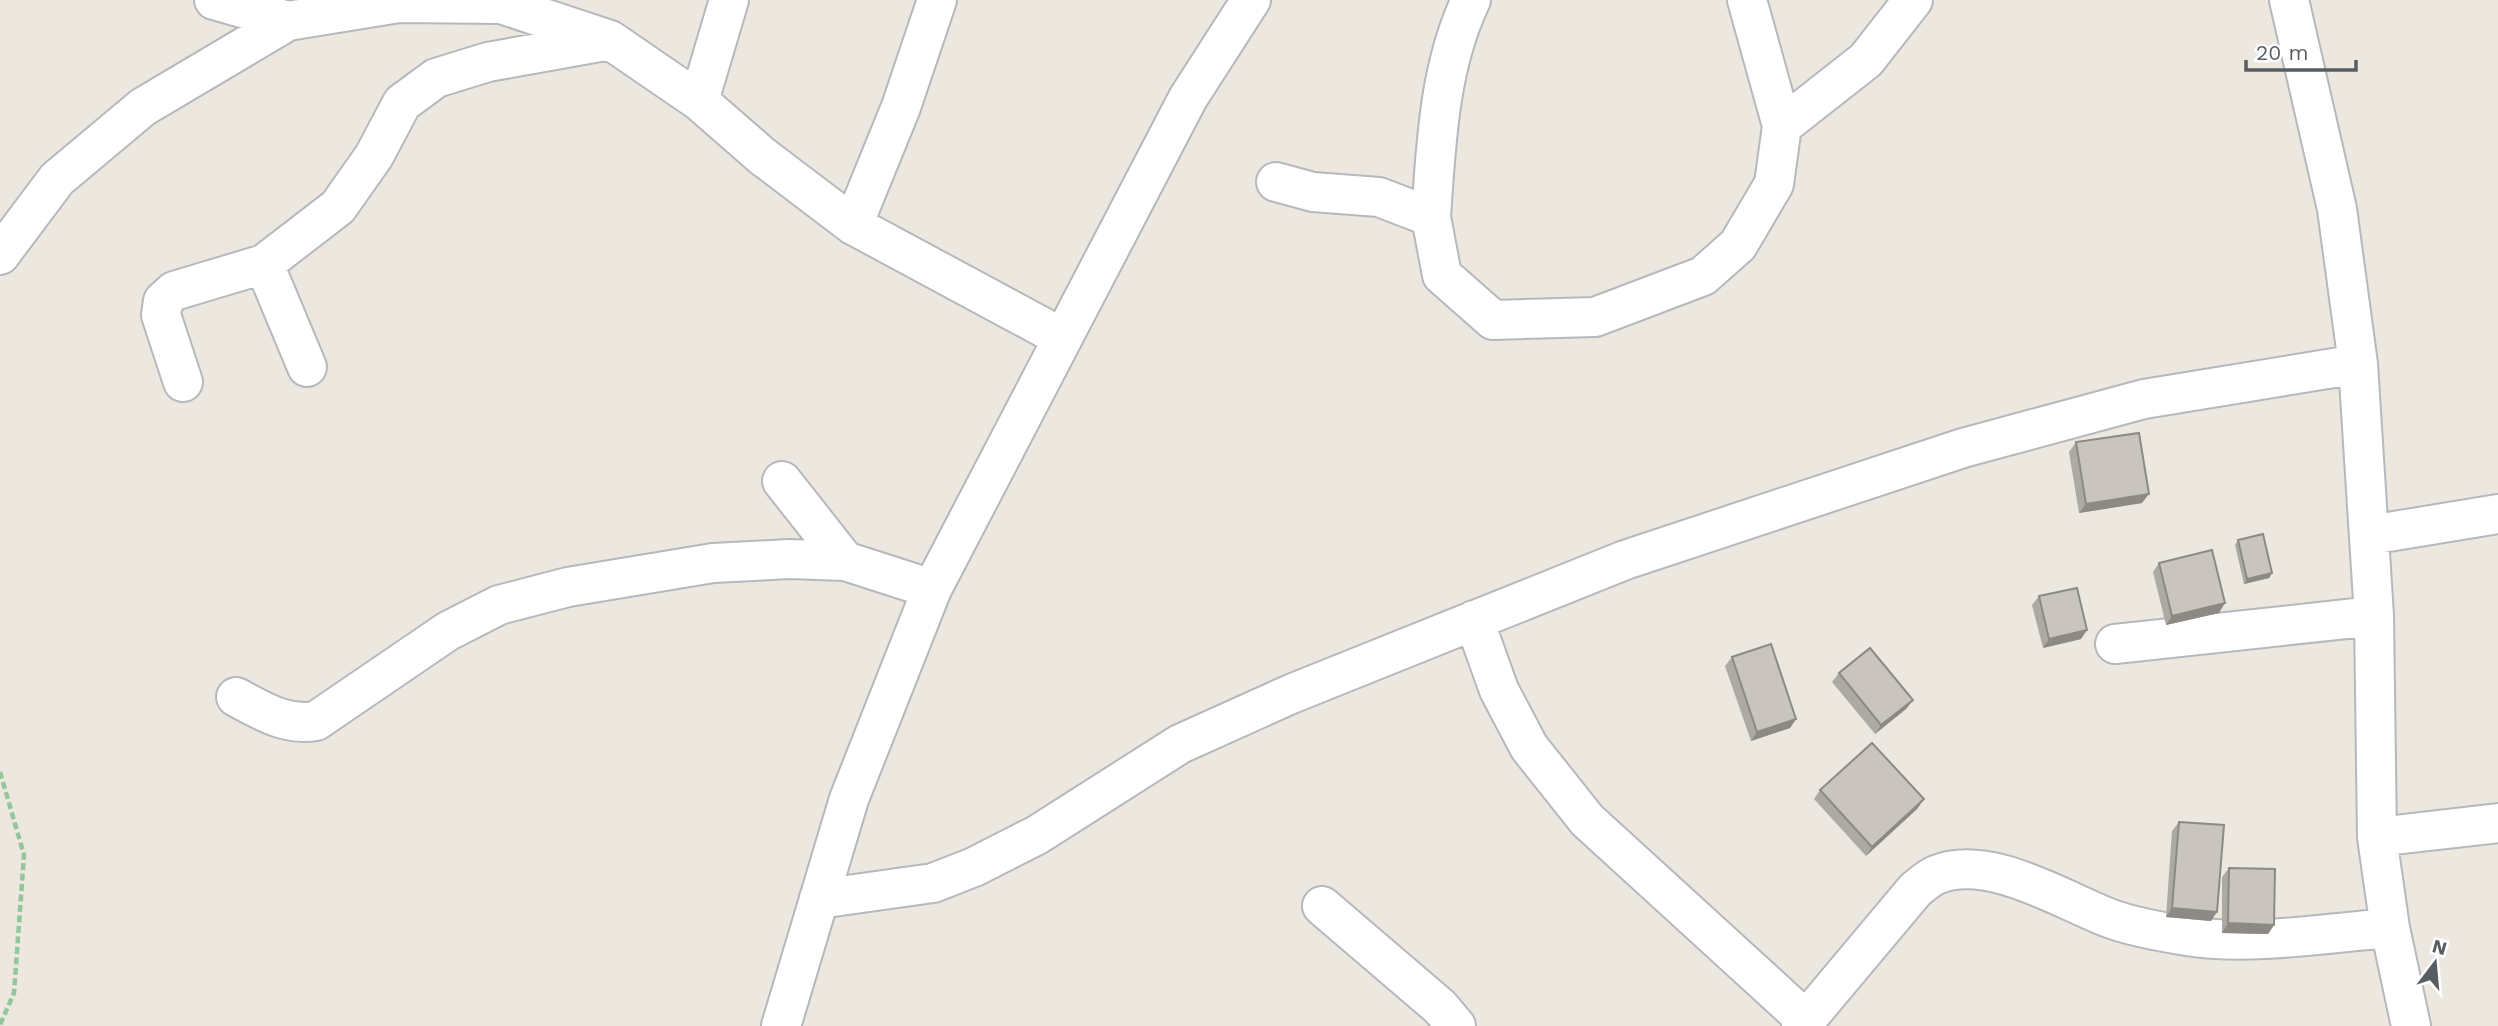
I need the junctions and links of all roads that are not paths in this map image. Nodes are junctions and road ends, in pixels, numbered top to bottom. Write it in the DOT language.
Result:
graph roads {
  1 [pos="729,0"];
  2 [pos="937,0"];
  3 [pos="1251,0"];
  4 [pos="1471,0"];
  5 [pos="1747,0"];
  6 [pos="1913,0"];
  7 [pos="2289,0"];
  8 [pos="228,2"];
  9 [pos="501,2"];
  10 [pos="288,21"];
  11 [pos="610,40"];
  12 [pos="699,100"];
  13 [pos="1782,126"];
  14 [pos="1276,182"];
  15 [pos="1431,217"];
  16 [pos="853,225"];
  17 [pos="0,254"];
  18 [pos="264,264"];
  19 [pos="1061,337"];
  20 [pos="2358,364"];
  21 [pos="307,367"];
  22 [pos="183,382"];
  23 [pos="782,481"];
  24 [pos="2498,514"];
  25 [pos="2370,535"];
  26 [pos="845,561"];
  27 [pos="932,589"];
  28 [pos="2374,616"];
  29 [pos="1474,620"];
  30 [pos="2115,644"];
  31 [pos="236,697"];
  32 [pos="2498,823"];
  33 [pos="2377,837"];
  34 [pos="819,899"];
  35 [pos="1322,906"];
  36 [pos="2390,928"];
  37 [pos="1804,1023"];
  38 [pos="781,1026"];
  39 [pos="1456,1026"];
  40 [pos="2411,1026"];
  1 -- 12 [label="street"];
  2 -- 16 [label="street"];
  3 -- 19 [label="street"];
  4 -- 15 [label="street"];
  5 -- 13 [label="street"];
  6 -- 13 [label="street"];
  7 -- 20 [label="street"];
  8 -- 10 [label="street"];
  9 -- 10 [label="street"];
  9 -- 11 [label="street"];
  10 -- 17 [label="street"];
  11 -- 12 [label="street"];
  11 -- 18 [label="street"];
  12 -- 16 [label="street"];
  13 -- 15 [label="street"];
  14 -- 15 [label="street"];
  16 -- 19 [label="street"];
  18 -- 21 [label="street"];
  18 -- 22 [label="street"];
  19 -- 27 [label="street"];
  20 -- 25 [label="street"];
  20 -- 29 [label="street"];
  23 -- 26 [label="street"];
  24 -- 25 [label="street"];
  25 -- 28 [label="street"];
  26 -- 27 [label="street"];
  26 -- 31 [label="street"];
  27 -- 34 [label="street"];
  28 -- 30 [label="street"];
  28 -- 33 [label="street"];
  29 -- 34 [label="street"];
  29 -- 37 [label="street"];
  32 -- 33 [label="street"];
  33 -- 36 [label="street"];
  34 -- 38 [label="street"];
  35 -- 39 [label="street"];
  36 -- 37 [label="street"];
  36 -- 40 [label="street"];
}
